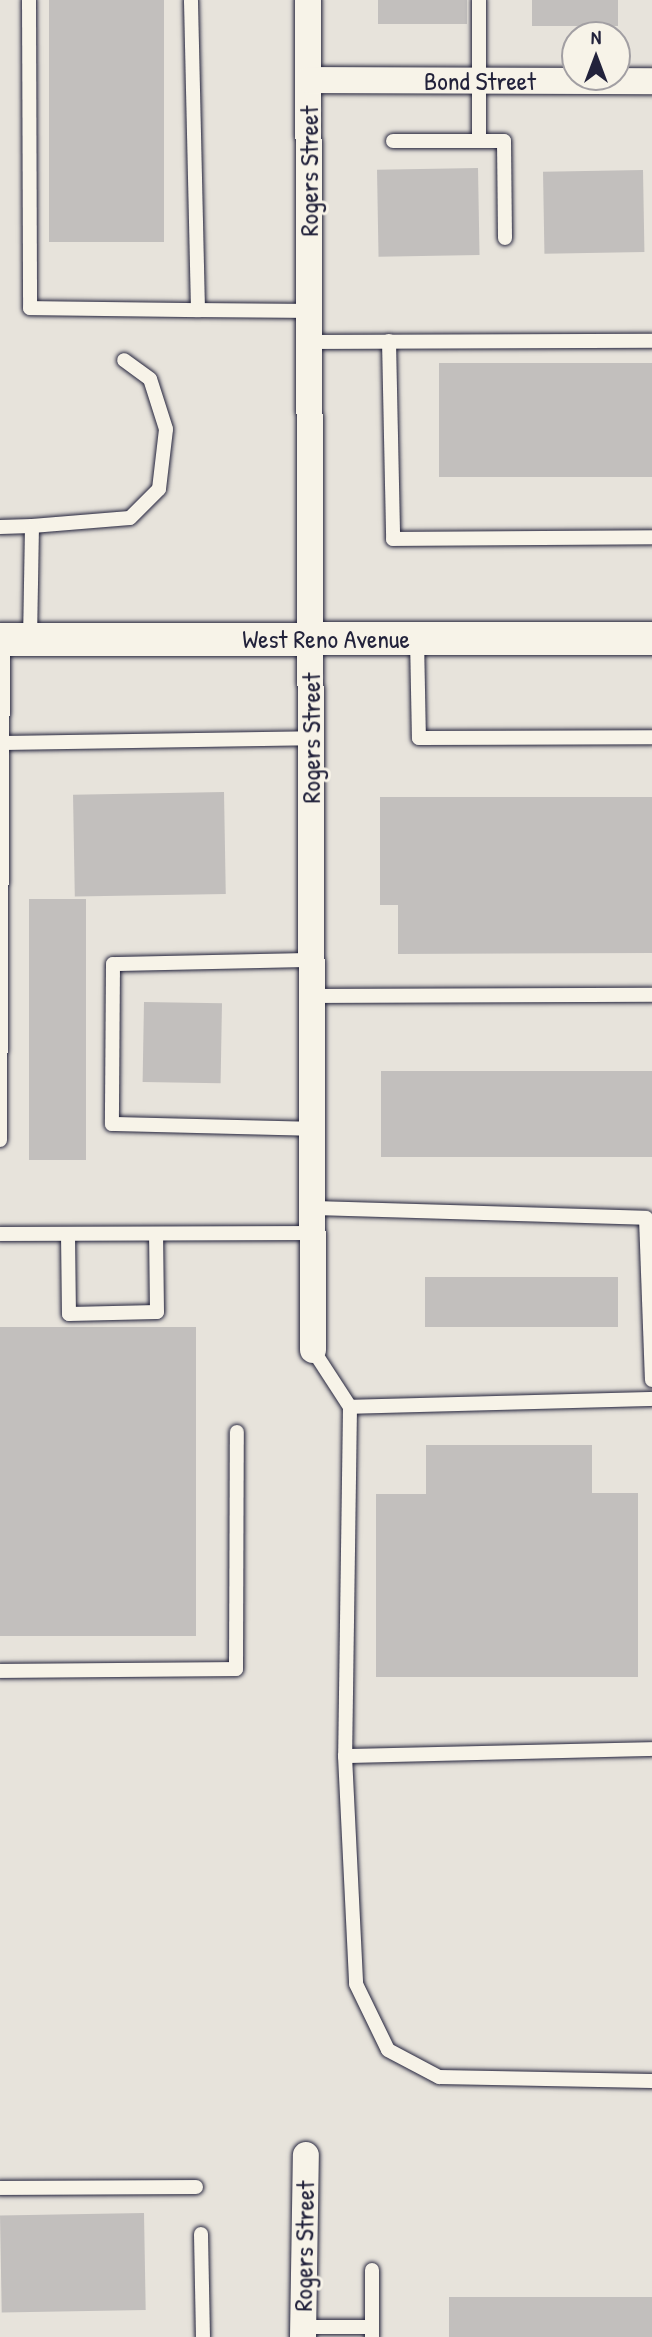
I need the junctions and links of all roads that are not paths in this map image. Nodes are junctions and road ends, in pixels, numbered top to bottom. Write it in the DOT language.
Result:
graph roads {
  1 [pos="29,0"];
  2 [pos="191,0"];
  3 [pos="308,0"];
  4 [pos="479,0"];
  5 [pos="309,80"];
  6 [pos="479,81"];
  7 [pos="652,81"];
  8 [pos="479,140"];
  9 [pos="393,141"];
  10 [pos="505,238"];
  11 [pos="198,310"];
  12 [pos="310,310"];
  13 [pos="389,341"];
  14 [pos="652,341"];
  15 [pos="310,342"];
  16 [pos="124,360"];
  17 [pos="32,526"];
  18 [pos="0,527"];
  19 [pos="652,537"];
  20 [pos="311,638"];
  21 [pos="417,638"];
  22 [pos="652,638"];
  23 [pos="11,639"];
  24 [pos="652,737"];
  25 [pos="311,738"];
  26 [pos="3,743"];
  27 [pos="312,960"];
  28 [pos="652,995"];
  29 [pos="312,996"];
  30 [pos="313,1129"];
  31 [pos="0,1140"];
  32 [pos="313,1221"];
  33 [pos="0,1234"];
  34 [pos="68,1234"];
  35 [pos="156,1234"];
  36 [pos="313,1350"];
  37 [pos="652,1380"];
  38 [pos="652,1399"];
  39 [pos="350,1407"];
  40 [pos="237,1432"];
  41 [pos="0,1671"];
  42 [pos="652,1749"];
  43 [pos="345,1756"];
  44 [pos="652,2081"];
  45 [pos="306,2155"];
  46 [pos="196,2187"];
  47 [pos="0,2188"];
  48 [pos="201,2234"];
  49 [pos="372,2270"];
  50 [pos="303,2332"];
  51 [pos="372,2332"];
  52 [pos="203,2337"];
  1 -- 11 [label="lane"];
  2 -- 11 [label="lane"];
  3 -- 5 [label="street, Rogers Street"];
  4 -- 6 [label="lane"];
  5 -- 6 [label="street, Bond Street"];
  5 -- 12 [label="street, Rogers Street"];
  6 -- 7 [label="street, Bond Street"];
  6 -- 8 [label="lane"];
  8 -- 9 [label="lane"];
  8 -- 10 [label="lane"];
  11 -- 12 [label="lane"];
  12 -- 15 [label="street, Rogers Street"];
  13 -- 14 [label="lane"];
  13 -- 15 [label="lane"];
  13 -- 19 [label="lane"];
  15 -- 20 [label="street, Rogers Street"];
  16 -- 17 [label="lane"];
  17 -- 18 [label="lane"];
  17 -- 23 [label="lane"];
  20 -- 21 [label="street, West Reno Avenue"];
  20 -- 23 [label="street, West Reno Avenue"];
  20 -- 25 [label="street, Rogers Street"];
  21 -- 22 [label="street, West Reno Avenue"];
  21 -- 24 [label="lane"];
  23 -- 26 [label="lane"];
  25 -- 26 [label="lane"];
  25 -- 27 [label="street, Rogers Street"];
  26 -- 31 [label="lane"];
  27 -- 29 [label="street, Rogers Street"];
  27 -- 30 [label="lane"];
  28 -- 29 [label="lane"];
  29 -- 30 [label="street, Rogers Street"];
  30 -- 32 [label="street, Rogers Street"];
  32 -- 35 [label="lane"];
  32 -- 36 [label="street, Rogers Street"];
  32 -- 37 [label="lane"];
  33 -- 34 [label="lane"];
  34 -- 35 [label="lane"];
  34 -- 35 [label="lane"];
  36 -- 39 [label="lane"];
  38 -- 39 [label="lane"];
  39 -- 43 [label="lane"];
  40 -- 41 [label="lane"];
  42 -- 43 [label="lane"];
  43 -- 44 [label="lane"];
  45 -- 50 [label="street, Rogers Street"];
  46 -- 47 [label="lane"];
  48 -- 52 [label="lane"];
  49 -- 51 [label="lane"];
  50 -- 51 [label="lane"];
}
